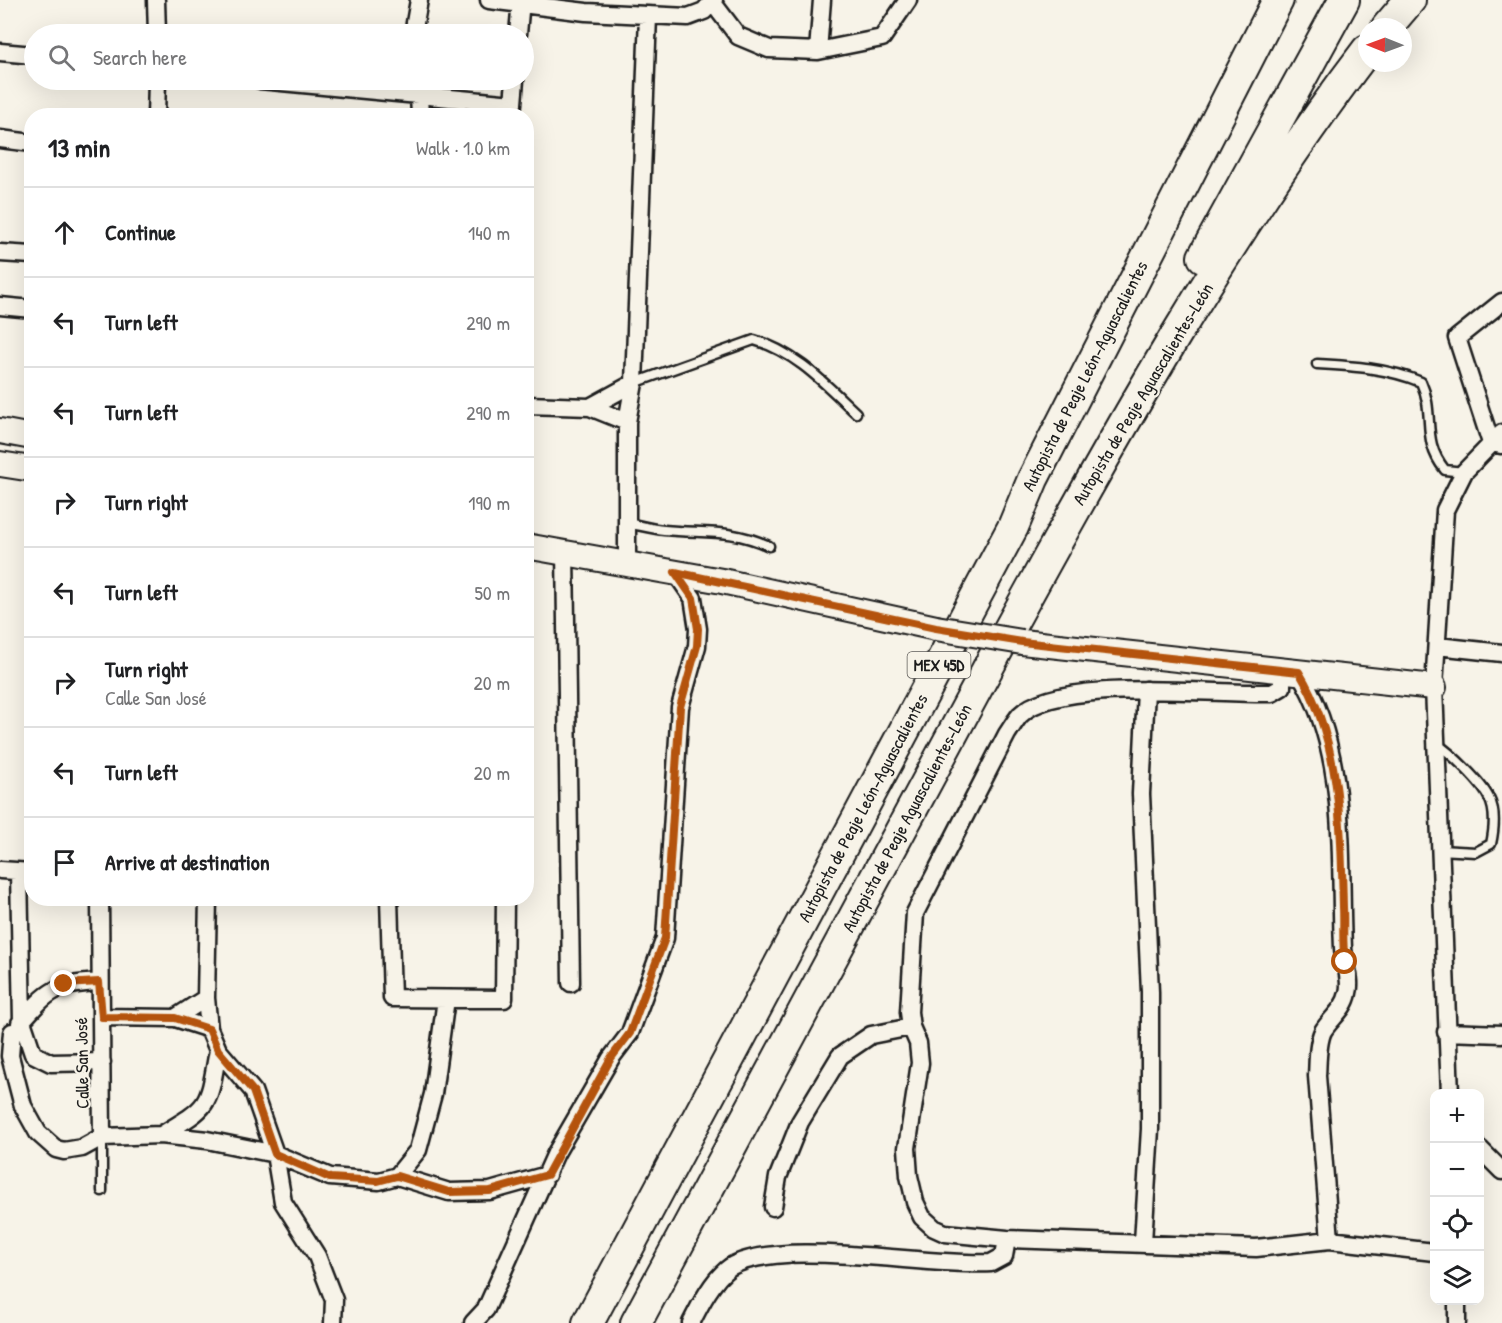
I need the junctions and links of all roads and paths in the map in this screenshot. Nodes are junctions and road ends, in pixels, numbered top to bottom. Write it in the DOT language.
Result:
graph roads {
  1 [pos="156,0"];
  2 [pos="418,0"];
  3 [pos="489,0"];
  4 [pos="822,0"];
  5 [pos="908,0"];
  6 [pos="1278,0"];
  7 [pos="1300,0"];
  8 [pos="1344,0"];
  9 [pos="1410,0"];
  10 [pos="713,1"];
  11 [pos="521,2"];
  12 [pos="618,7"];
  13 [pos="648,16"];
  14 [pos="1395,18"];
  15 [pos="157,24"];
  16 [pos="415,24"];
  17 [pos="519,24"];
  18 [pos="818,51"];
  19 [pos="0,52"];
  20 [pos="24,54"];
  21 [pos="1358,63"];
  22 [pos="157,90"];
  23 [pos="410,90"];
  24 [pos="514,90"];
  25 [pos="156,108"];
  26 [pos="417,108"];
  27 [pos="502,108"];
  28 [pos="512,108"];
  29 [pos="0,139"];
  30 [pos="24,142"];
  31 [pos="0,253"];
  32 [pos="24,254"];
  33 [pos="1502,302"];
  34 [pos="0,306"];
  35 [pos="24,308"];
  36 [pos="1317,364"];
  37 [pos="634,383"];
  38 [pos="534,405"];
  39 [pos="590,406"];
  40 [pos="856,412"];
  41 [pos="627,422"];
  42 [pos="0,431"];
  43 [pos="24,436"];
  44 [pos="1498,440"];
  45 [pos="0,464"];
  46 [pos="24,468"];
  47 [pos="1464,472"];
  48 [pos="1068,521"];
  49 [pos="627,523"];
  50 [pos="1013,527"];
  51 [pos="769,546"];
  52 [pos="534,547"];
  53 [pos="565,551"];
  54 [pos="627,563"];
  55 [pos="670,571"];
  56 [pos="1437,646"];
  57 [pos="1502,653"];
  58 [pos="1290,672"];
  59 [pos="1434,687"];
  60 [pos="1146,690"];
  61 [pos="1435,742"];
  62 [pos="1439,849"];
  63 [pos="0,870"];
  64 [pos="24,872"];
  65 [pos="24,883"];
  66 [pos="100,906"];
  67 [pos="208,906"];
  68 [pos="390,906"];
  69 [pos="505,906"];
  70 [pos="99,982"];
  71 [pos="571,983"];
  72 [pos="206,998"];
  73 [pos="446,999"];
  74 [pos="102,1017"];
  75 [pos="175,1018"];
  76 [pos="911,1027"];
  77 [pos="209,1029"];
  78 [pos="11,1030"];
  79 [pos="1446,1032"];
  80 [pos="1502,1034"];
  81 [pos="218,1050"];
  82 [pos="102,1062"];
  83 [pos="1450,1089"];
  84 [pos="161,1135"];
  85 [pos="102,1137"];
  86 [pos="275,1154"];
  87 [pos="547,1175"];
  88 [pos="397,1176"];
  89 [pos="102,1191"];
  90 [pos="773,1207"];
  91 [pos="1007,1239"];
  92 [pos="1330,1240"];
  93 [pos="1143,1242"];
  94 [pos="1430,1252"];
  95 [pos="1457,1305"];
  96 [pos="333,1323"];
  97 [pos="473,1323"];
  98 [pos="588,1323"];
  99 [pos="636,1323"];
  100 [pos="691,1323"];
  101 [pos="1457,1323"];
  1 -- 15 [label="street"];
  2 -- 16 [label="street"];
  3 -- 11 [label="street"];
  4 -- 18 [label="street"];
  5 -- 18 [label="street"];
  6 -- 50 [label="highway, Autopista de Peaje León-Aguascalientes / MEX 45D"];
  7 -- 50 [label="highway"];
  8 -- 48 [label="highway"];
  9 -- 14 [label="highway"];
  10 -- 13 [label="street"];
  10 -- 18 [label="street"];
  11 -- 12 [label="street"];
  11 -- 17 [label="street"];
  12 -- 13 [label="street"];
  13 -- 37 [label="street"];
  19 -- 20 [label="street"];
  21 -- 48 [label="highway, Autopista de Peaje Aguascalientes-León / MEX 45D"];
  22 -- 25 [label="street"];
  23 -- 26 [label="street"];
  23 -- 27 [label="street"];
  24 -- 28 [label="street"];
  29 -- 30 [label="street"];
  31 -- 32 [label="street"];
  33 -- 44 [label="street"];
  34 -- 35 [label="street"];
  36 -- 47 [label="lane"];
  37 -- 39 [label="street"];
  37 -- 40 [label="lane"];
  37 -- 41 [label="street"];
  38 -- 39 [label="street"];
  39 -- 41 [label="street"];
  41 -- 49 [label="street"];
  42 -- 43 [label="street"];
  44 -- 47 [label="street"];
  45 -- 46 [label="street"];
  47 -- 56 [label="street"];
  48 -- 99 [label="highway, Autopista de Peaje Aguascalientes-León / MEX 45D"];
  49 -- 51 [label="lane"];
  49 -- 54 [label="street"];
  50 -- 98 [label="highway, Autopista de Peaje León-Aguascalientes / MEX 45D"];
  52 -- 53 [label="street"];
  53 -- 54 [label="street"];
  53 -- 71 [label="street"];
  54 -- 55 [label="street"];
  55 -- 58 [label="street, bridge"];
  55 -- 87 [label="street"];
  56 -- 57 [label="street"];
  56 -- 59 [label="street"];
  58 -- 59 [label="street"];
  58 -- 60 [label="street"];
  58 -- 92 [label="street"];
  59 -- 61 [label="street"];
  60 -- 76 [label="street"];
  60 -- 93 [label="street"];
  61 -- 62 [label="street"];
  61 -- 62 [label="lane"];
  62 -- 79 [label="street"];
  63 -- 64 [label="street"];
  65 -- 78 [label="street"];
  66 -- 70 [label="street, Calle San José"];
  67 -- 72 [label="street"];
  68 -- 73 [label="street"];
  69 -- 73 [label="street"];
  70 -- 74 [label="street, Calle San José"];
  70 -- 78 [label="street"];
  72 -- 75 [label="street"];
  72 -- 77 [label="street"];
  73 -- 88 [label="street"];
  74 -- 75 [label="street"];
  74 -- 82 [label="street, Calle San José"];
  75 -- 77 [label="street"];
  76 -- 90 [label="street"];
  76 -- 91 [label="street"];
  77 -- 81 [label="street"];
  78 -- 82 [label="street"];
  78 -- 85 [label="street"];
  79 -- 80 [label="street"];
  79 -- 83 [label="street"];
  81 -- 84 [label="street"];
  81 -- 86 [label="street"];
  82 -- 85 [label="street, Calle San José"];
  84 -- 85 [label="street"];
  84 -- 86 [label="street"];
  85 -- 89 [label="lane, Calle San José"];
  86 -- 88 [label="street"];
  86 -- 96 [label="street"];
  87 -- 88 [label="street"];
  87 -- 97 [label="street"];
  91 -- 93 [label="street"];
  91 -- 100 [label="street"];
  92 -- 93 [label="street"];
  92 -- 94 [label="street"];
  95 -- 101 [label="street"];
}
